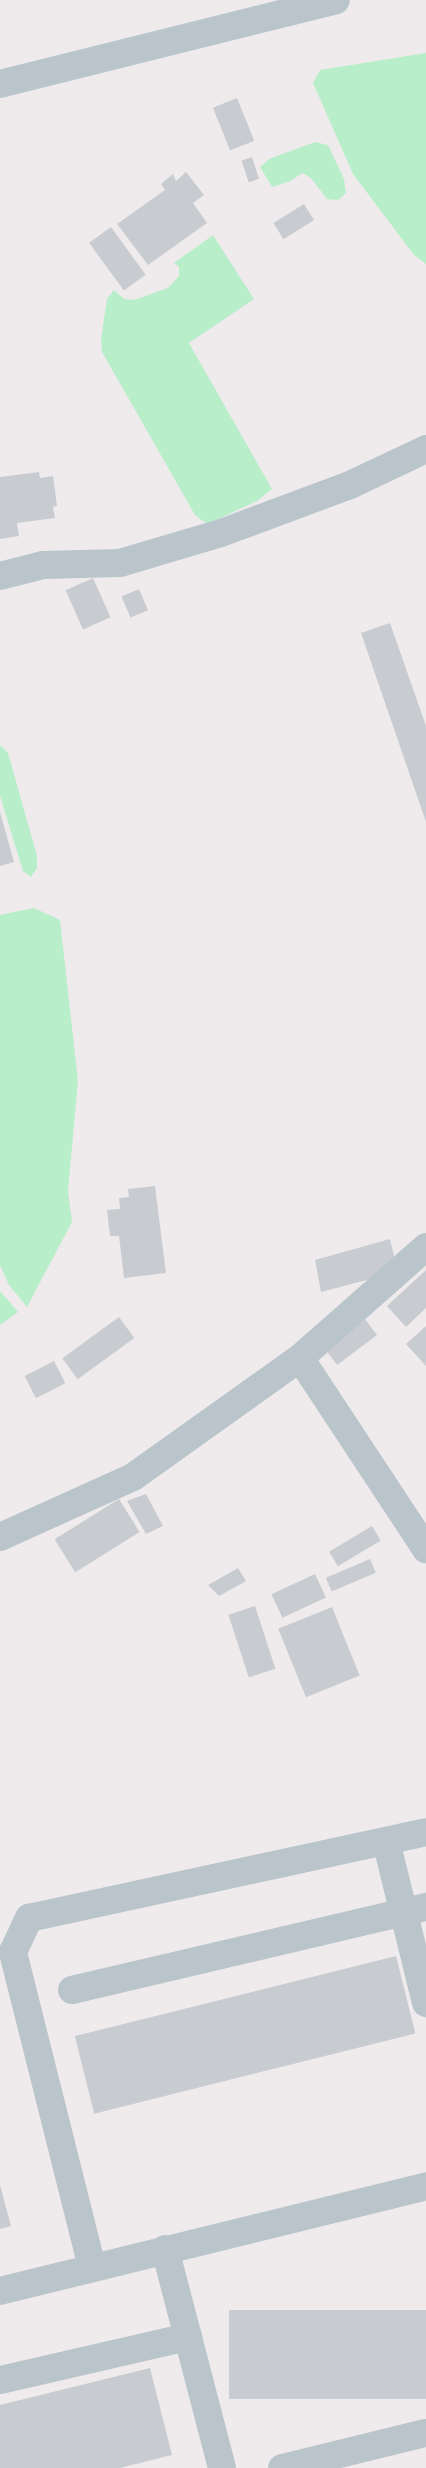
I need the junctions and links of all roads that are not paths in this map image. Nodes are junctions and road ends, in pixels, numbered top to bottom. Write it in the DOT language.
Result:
graph roads {
  1 [pos="336,0"];
  2 [pos="0,84"];
  3 [pos="426,449"];
  4 [pos="0,576"];
  5 [pos="426,1247"];
  6 [pos="300,1358"];
  7 [pos="0,1537"];
  8 [pos="426,1549"];
  9 [pos="426,1832"];
  10 [pos="386,1841"];
  11 [pos="414,1910"];
  12 [pos="72,1990"];
  13 [pos="426,2003"];
  14 [pos="426,2186"];
  15 [pos="165,2250"];
  16 [pos="92,2267"];
  17 [pos="0,2291"];
  18 [pos="188,2337"];
  19 [pos="0,2380"];
  20 [pos="426,2433"];
  21 [pos="222,2468"];
  22 [pos="282,2468"];
  1 -- 2 [label="street"];
  3 -- 4 [label="street"];
  5 -- 6 [label="street"];
  6 -- 7 [label="street"];
  6 -- 8 [label="street"];
  9 -- 10 [label="street"];
  10 -- 11 [label="street"];
  10 -- 16 [label="street"];
  11 -- 12 [label="street"];
  11 -- 13 [label="street"];
  14 -- 15 [label="street"];
  15 -- 16 [label="street"];
  15 -- 18 [label="street"];
  16 -- 17 [label="street"];
  18 -- 19 [label="street"];
  18 -- 21 [label="street"];
  20 -- 22 [label="street"];
}
